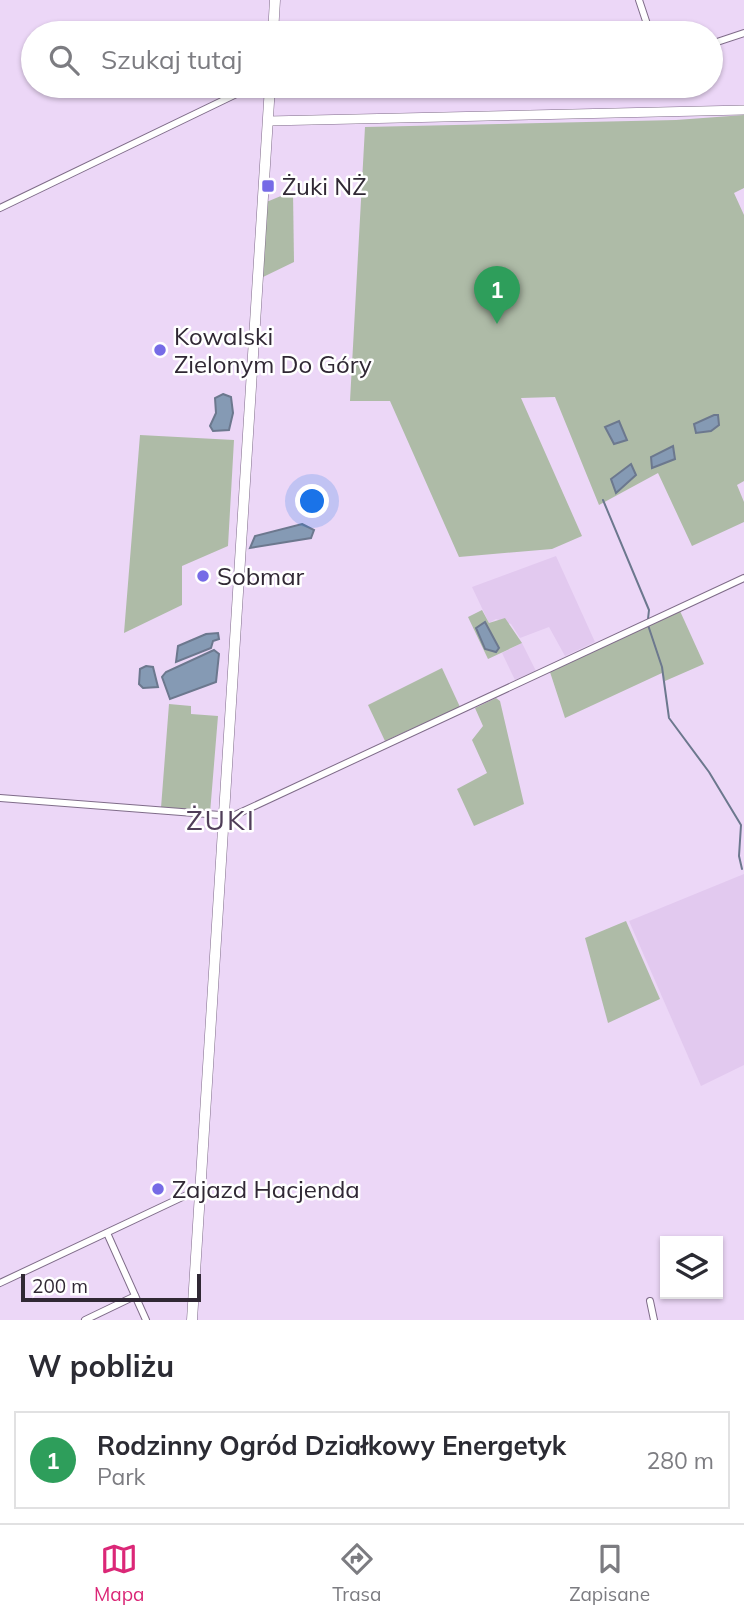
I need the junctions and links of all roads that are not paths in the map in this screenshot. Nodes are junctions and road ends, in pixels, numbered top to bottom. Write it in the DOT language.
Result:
graph roads {
  1 [pos="275,0"];
  2 [pos="639,0"];
  3 [pos="274,21"];
  4 [pos="646,21"];
  5 [pos="744,33"];
  6 [pos="723,40"];
  7 [pos="228,98"];
  8 [pos="269,98"];
  9 [pos="744,110"];
  10 [pos="268,121"];
  11 [pos="0,208"];
  12 [pos="744,578"];
  13 [pos="0,798"];
  14 [pos="223,816"];
  15 [pos="200,1193"];
  16 [pos="107,1233"];
  17 [pos="0,1283"];
  18 [pos="135,1296"];
  19 [pos="650,1301"];
  20 [pos="85,1320"];
  21 [pos="146,1320"];
  22 [pos="192,1320"];
  23 [pos="654,1320"];
  1 -- 3 [label="main road"];
  2 -- 4 [label="street"];
  5 -- 6 [label="street"];
  7 -- 11 [label="street"];
  8 -- 10 [label="main road"];
  9 -- 10 [label="main road"];
  10 -- 14 [label="main road"];
  12 -- 14 [label="street"];
  13 -- 14 [label="street"];
  14 -- 15 [label="main road"];
  15 -- 16 [label="street"];
  15 -- 22 [label="main road"];
  16 -- 17 [label="street"];
  16 -- 18 [label="street"];
  18 -- 20 [label="street"];
  18 -- 21 [label="street"];
  19 -- 23 [label="street"];
}
